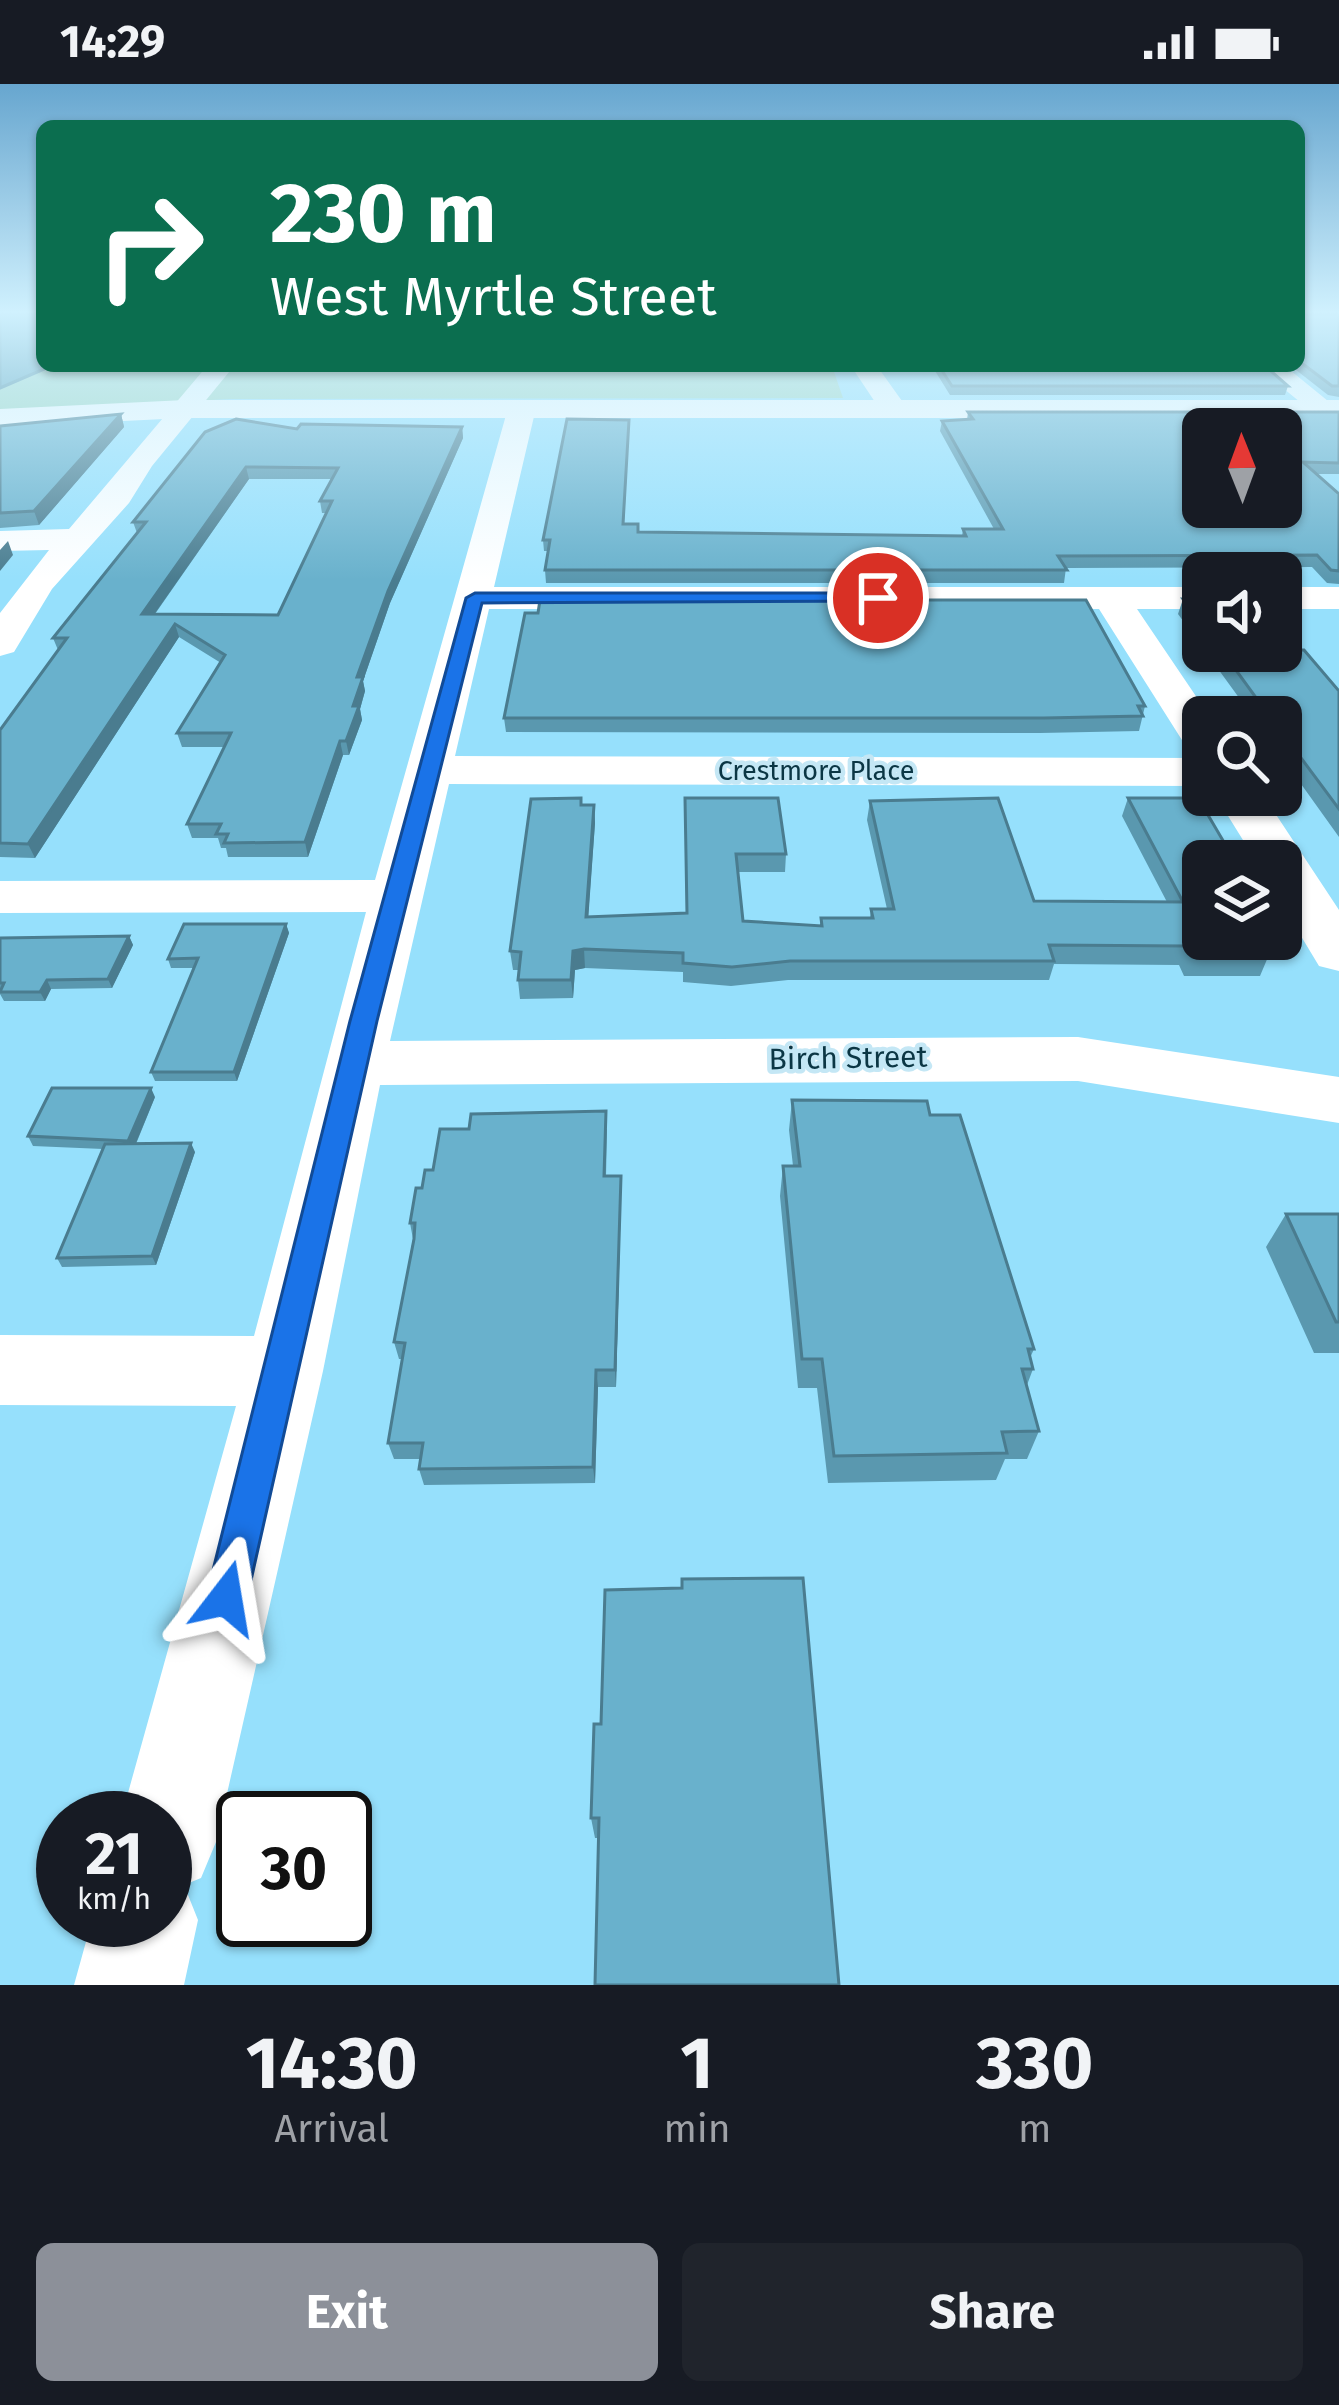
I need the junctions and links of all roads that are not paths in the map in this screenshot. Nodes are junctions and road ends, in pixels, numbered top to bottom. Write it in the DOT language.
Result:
graph roads {
  1 [pos="189,403"];
  2 [pos="848,403"];
  3 [pos="889,403"];
  4 [pos="522,408"];
  5 [pos="845,408"];
  6 [pos="184,409"];
  7 [pos="893,409"];
  8 [pos="1333,410"];
  9 [pos="0,418"];
  10 [pos="78,539"];
  11 [pos="0,541"];
  12 [pos="475,598"];
  13 [pos="1111,598"];
  14 [pos="1182,598"];
  15 [pos="1302,598"];
  16 [pos="1339,598"];
  17 [pos="0,644"];
  18 [pos="1182,707"];
  19 [pos="428,770"];
  20 [pos="1182,772"];
  21 [pos="1302,894"];
  22 [pos="395,896"];
  23 [pos="0,897"];
  24 [pos="1339,953"];
  25 [pos="354,1063"];
  26 [pos="1339,1100"];
  27 [pos="0,1370"];
  28 [pos="284,1371"];
  29 [pos="178,1791"];
  30 [pos="138,1947"];
  31 [pos="129,1985"];
  1 -- 6 [label="street"];
  2 -- 5 [label="street"];
  3 -- 7 [label="street"];
  4 -- 5 [label="main road"];
  4 -- 6 [label="main road"];
  4 -- 12 [label="street"];
  5 -- 7 [label="main road"];
  6 -- 9 [label="main road"];
  6 -- 10 [label="street"];
  7 -- 8 [label="main road"];
  10 -- 11 [label="street"];
  10 -- 17 [label="street"];
  12 -- 13 [label="street"];
  12 -- 19 [label="street"];
  13 -- 14 [label="street"];
  13 -- 18 [label="street"];
  15 -- 16 [label="street"];
  19 -- 20 [label="street, Crestmore Place"];
  19 -- 22 [label="street"];
  21 -- 24 [label="street"];
  22 -- 23 [label="street"];
  22 -- 25 [label="street"];
  25 -- 26 [label="street, Birch Street"];
  25 -- 28 [label="street"];
  27 -- 28 [label="street"];
  28 -- 29 [label="street"];
  30 -- 31 [label="street"];
}
